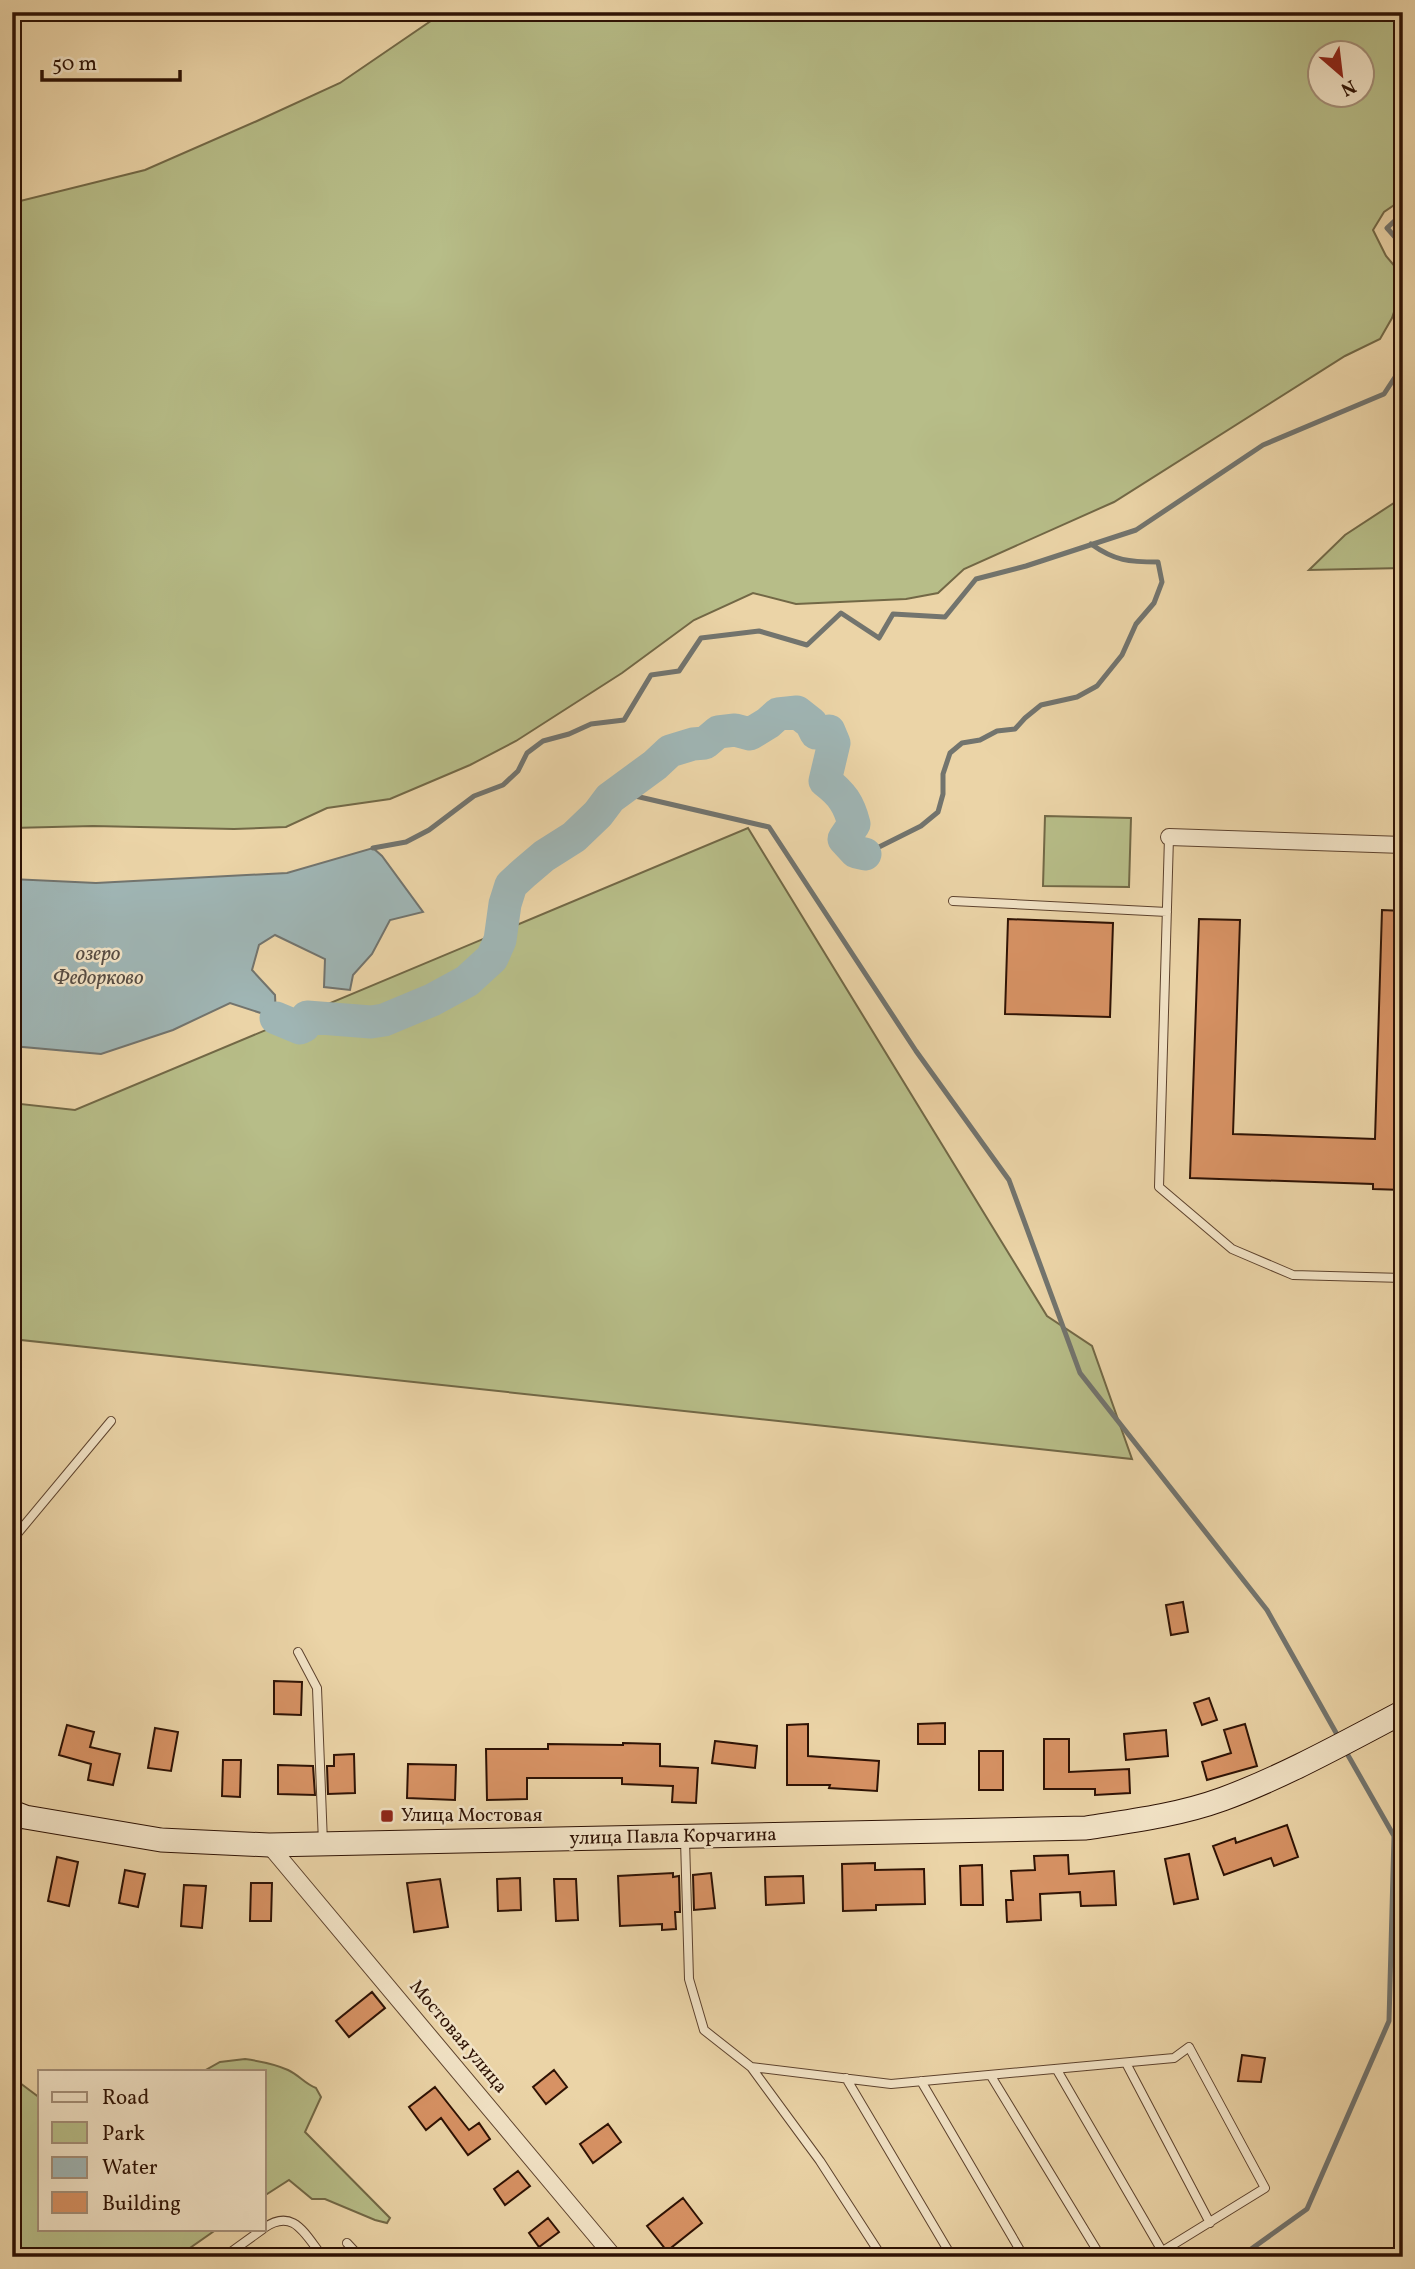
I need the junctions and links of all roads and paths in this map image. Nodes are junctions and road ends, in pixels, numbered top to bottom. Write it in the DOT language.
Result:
graph roads {
  1 [pos="1169,836"];
  2 [pos="1403,845"];
  3 [pos="953,901"];
  4 [pos="1167,912"];
  5 [pos="1403,1278"];
  6 [pos="111,1421"];
  7 [pos="12,1539"];
  8 [pos="298,1652"];
  9 [pos="1400,1713"];
  10 [pos="12,1812"];
  11 [pos="685,1837"];
  12 [pos="323,1843"];
  13 [pos="269,1845"];
  14 [pos="1126,2063"];
  15 [pos="751,2067"];
  16 [pos="1057,2070"];
  17 [pos="991,2076"];
  18 [pos="846,2078"];
  19 [pos="921,2081"];
  20 [pos="1210,2223"];
  21 [pos="266,2227"];
  22 [pos="261,2230"];
  23 [pos="347,2243"];
  24 [pos="1162,2251"];
  25 [pos="224,2257"];
  26 [pos="323,2257"];
  27 [pos="360,2257"];
  28 [pos="614,2257"];
  29 [pos="882,2257"];
  30 [pos="952,2257"];
  31 [pos="1024,2257"];
  32 [pos="1101,2257"];
  33 [pos="1153,2257"];
  1 -- 2 [label="street"];
  1 -- 4 [label="lane"];
  3 -- 4 [label="lane"];
  4 -- 5 [label="lane"];
  6 -- 7 [label="lane"];
  8 -- 12 [label="lane"];
  9 -- 11 [label="main road, улица Павла Корчагина"];
  10 -- 13 [label="main road, улица Павла Корчагина"];
  11 -- 12 [label="main road, улица Павла Корчагина"];
  11 -- 15 [label="lane"];
  12 -- 13 [label="main road, улица Павла Корчагина"];
  13 -- 28 [label="street, Мостовая улица"];
  14 -- 16 [label="lane"];
  14 -- 20 [label="lane"];
  14 -- 20 [label="lane"];
  15 -- 18 [label="lane"];
  15 -- 29 [label="lane"];
  16 -- 17 [label="lane"];
  16 -- 24 [label="lane"];
  17 -- 19 [label="lane"];
  17 -- 32 [label="lane"];
  18 -- 19 [label="lane"];
  18 -- 30 [label="lane"];
  19 -- 31 [label="lane"];
  20 -- 24 [label="lane"];
  21 -- 26 [label="lane"];
  22 -- 25 [label="lane"];
  23 -- 27 [label="lane"];
  24 -- 33 [label="lane"];
}
